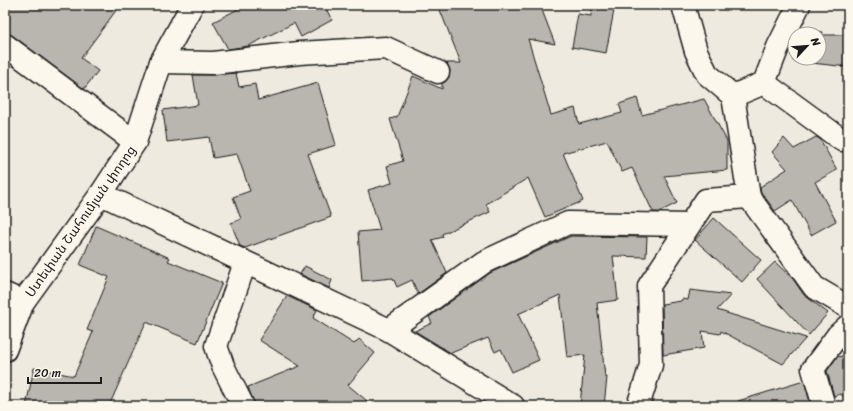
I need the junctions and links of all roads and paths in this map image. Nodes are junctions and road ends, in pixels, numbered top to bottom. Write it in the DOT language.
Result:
graph roads {
  1 [pos="192,5"];
  2 [pos="683,5"];
  3 [pos="799,5"];
  4 [pos="5,45"];
  5 [pos="161,62"];
  6 [pos="438,72"];
  7 [pos="764,83"];
  8 [pos="733,96"];
  9 [pos="848,138"];
  10 [pos="135,142"];
  11 [pos="101,194"];
  12 [pos="749,197"];
  13 [pos="689,225"];
  14 [pos="245,263"];
  15 [pos="14,298"];
  16 [pos="848,307"];
  17 [pos="848,326"];
  18 [pos="389,330"];
  19 [pos="5,350"];
  20 [pos="243,406"];
  21 [pos="513,406"];
  22 [pos="638,406"];
  23 [pos="824,406"];
  1 -- 5 [label="street, Ստեփան Շահումյան փողոց"];
  2 -- 8 [label="street"];
  3 -- 7 [label="street"];
  4 -- 10 [label="street"];
  5 -- 6 [label="street"];
  5 -- 10 [label="street, Ստեփան Շահումյան փողոց"];
  7 -- 8 [label="street"];
  7 -- 9 [label="street"];
  8 -- 12 [label="street"];
  10 -- 11 [label="street, Ստեփան Շահումյան փողոց"];
  11 -- 14 [label="street"];
  11 -- 15 [label="street, Ստեփան Շահումյան փողոց"];
  12 -- 13 [label="street"];
  12 -- 16 [label="street"];
  13 -- 18 [label="street"];
  13 -- 22 [label="street"];
  14 -- 18 [label="street"];
  14 -- 20 [label="street"];
  15 -- 19 [label="street, Ստեփան Շահումյան փողոց"];
  17 -- 23 [label="street"];
  18 -- 21 [label="street"];
}
